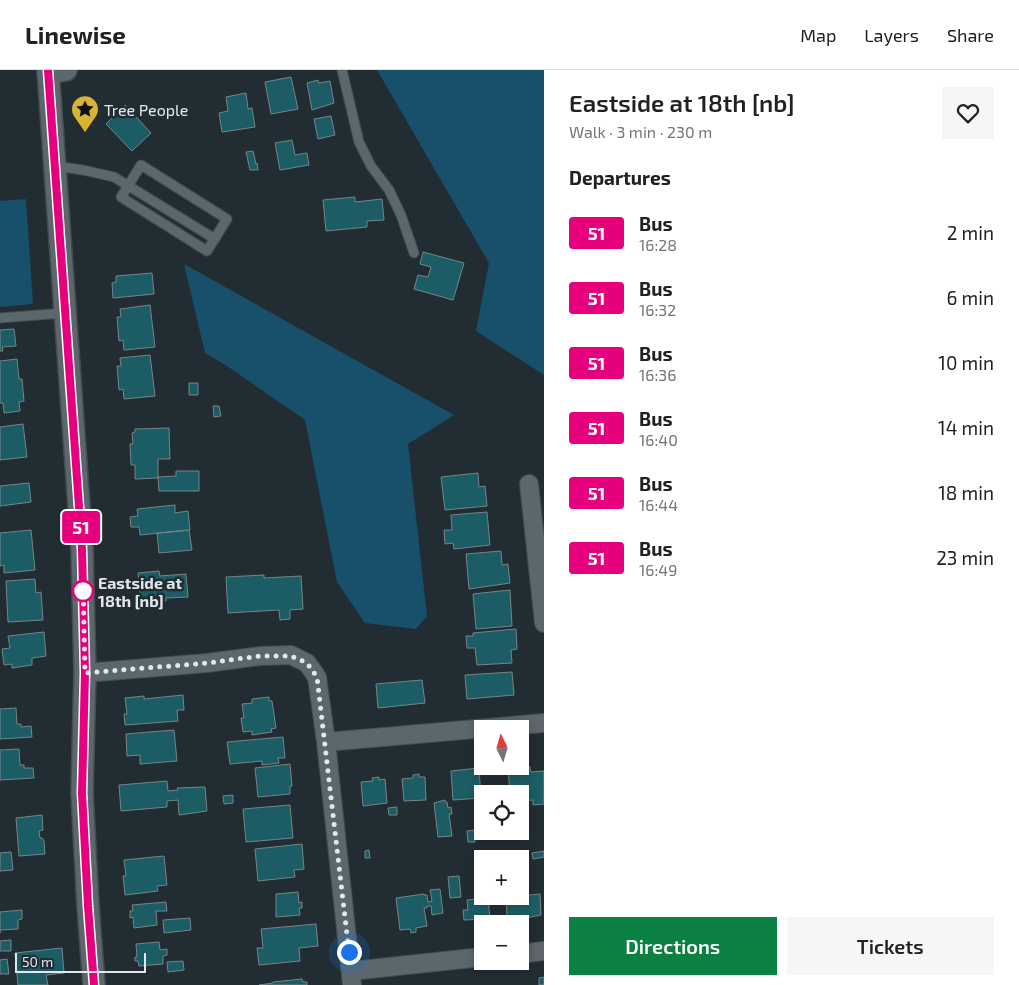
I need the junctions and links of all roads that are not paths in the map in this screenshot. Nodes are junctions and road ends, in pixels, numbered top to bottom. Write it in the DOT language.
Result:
graph roads {
  1 [pos="342,70"];
  2 [pos="54,71"];
  3 [pos="55,166"];
  4 [pos="128,186"];
  5 [pos="215,239"];
  6 [pos="414,253"];
  7 [pos="65,313"];
  8 [pos="0,318"];
  9 [pos="529,484"];
  10 [pos="544,623"];
  11 [pos="85,673"];
  12 [pos="544,723"];
  13 [pos="326,742"];
  14 [pos="544,951"];
  15 [pos="529,953"];
  16 [pos="474,959"];
  17 [pos="352,978"];
  18 [pos="94,985"];
  1 -- 6 [label="lane"];
  2 -- 3 [label="street"];
  3 -- 4 [label="lane"];
  3 -- 7 [label="street"];
  4 -- 5 [label="lane"];
  4 -- 5 [label="lane"];
  4 -- 5 [label="lane"];
  7 -- 8 [label="lane"];
  7 -- 11 [label="street"];
  9 -- 10 [label="street"];
  11 -- 13 [label="street"];
  11 -- 18 [label="street"];
  12 -- 13 [label="street"];
  13 -- 17 [label="street"];
  14 -- 15 [label="street"];
  16 -- 17 [label="street"];
}
